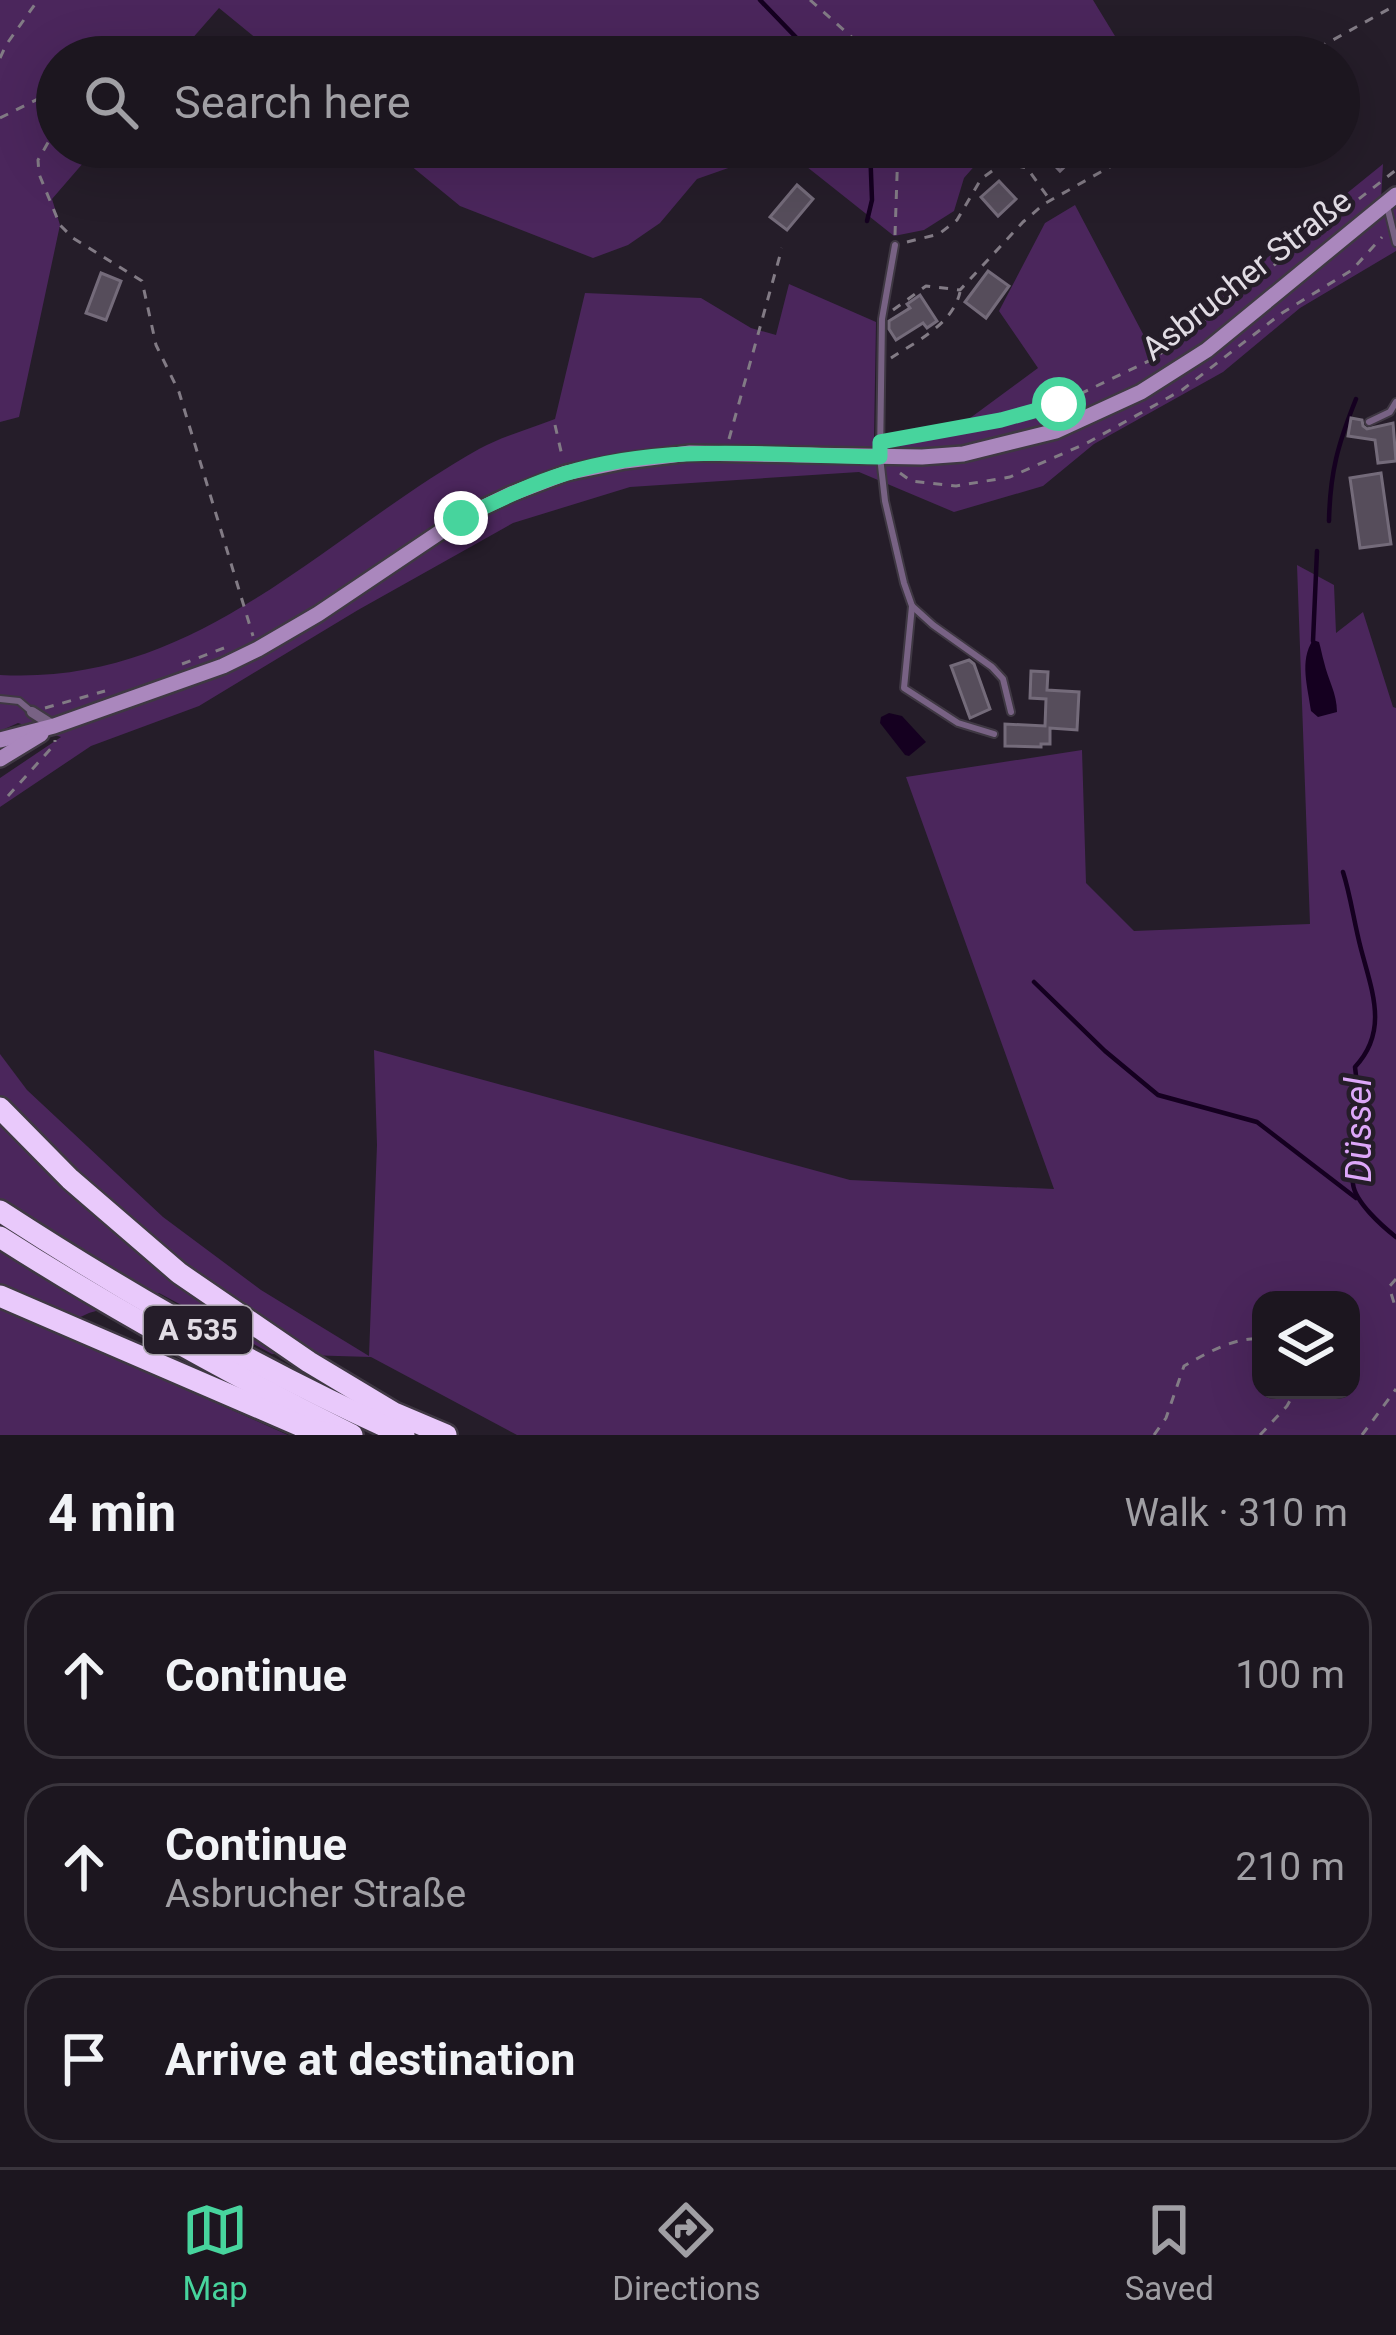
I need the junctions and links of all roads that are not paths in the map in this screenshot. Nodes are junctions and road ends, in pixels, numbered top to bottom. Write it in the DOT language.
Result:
graph roads {
  1 [pos="1391,199"];
  2 [pos="1396,243"];
  3 [pos="895,245"];
  4 [pos="1396,402"];
  5 [pos="1369,422"];
  6 [pos="880,449"];
  7 [pos="912,606"];
  8 [pos="0,699"];
  9 [pos="32,712"];
  10 [pos="1010,712"];
  11 [pos="994,734"];
  12 [pos="55,735"];
  13 [pos="0,740"];
  14 [pos="0,759"];
  15 [pos="0,1108"];
  16 [pos="0,1211"];
  17 [pos="0,1237"];
  18 [pos="0,1296"];
  19 [pos="338,1435"];
  20 [pos="352,1435"];
  21 [pos="404,1435"];
  22 [pos="446,1435"];
  1 -- 2 [label="lane"];
  1 -- 6 [label="main road, Asbrucher Straße"];
  3 -- 6 [label="lane"];
  4 -- 5 [label="lane"];
  6 -- 7 [label="lane"];
  6 -- 12 [label="main road, Asbrucher Straße"];
  7 -- 10 [label="lane"];
  7 -- 11 [label="lane"];
  8 -- 9 [label="lane"];
  9 -- 12 [label="street"];
  12 -- 13 [label="main road, Asbrucher Straße"];
  12 -- 14 [label="main road, Asbrucher Straße"];
  15 -- 22 [label="highway"];
  16 -- 21 [label="highway, A 535"];
  17 -- 20 [label="highway, A 535"];
  18 -- 19 [label="highway"];
}
